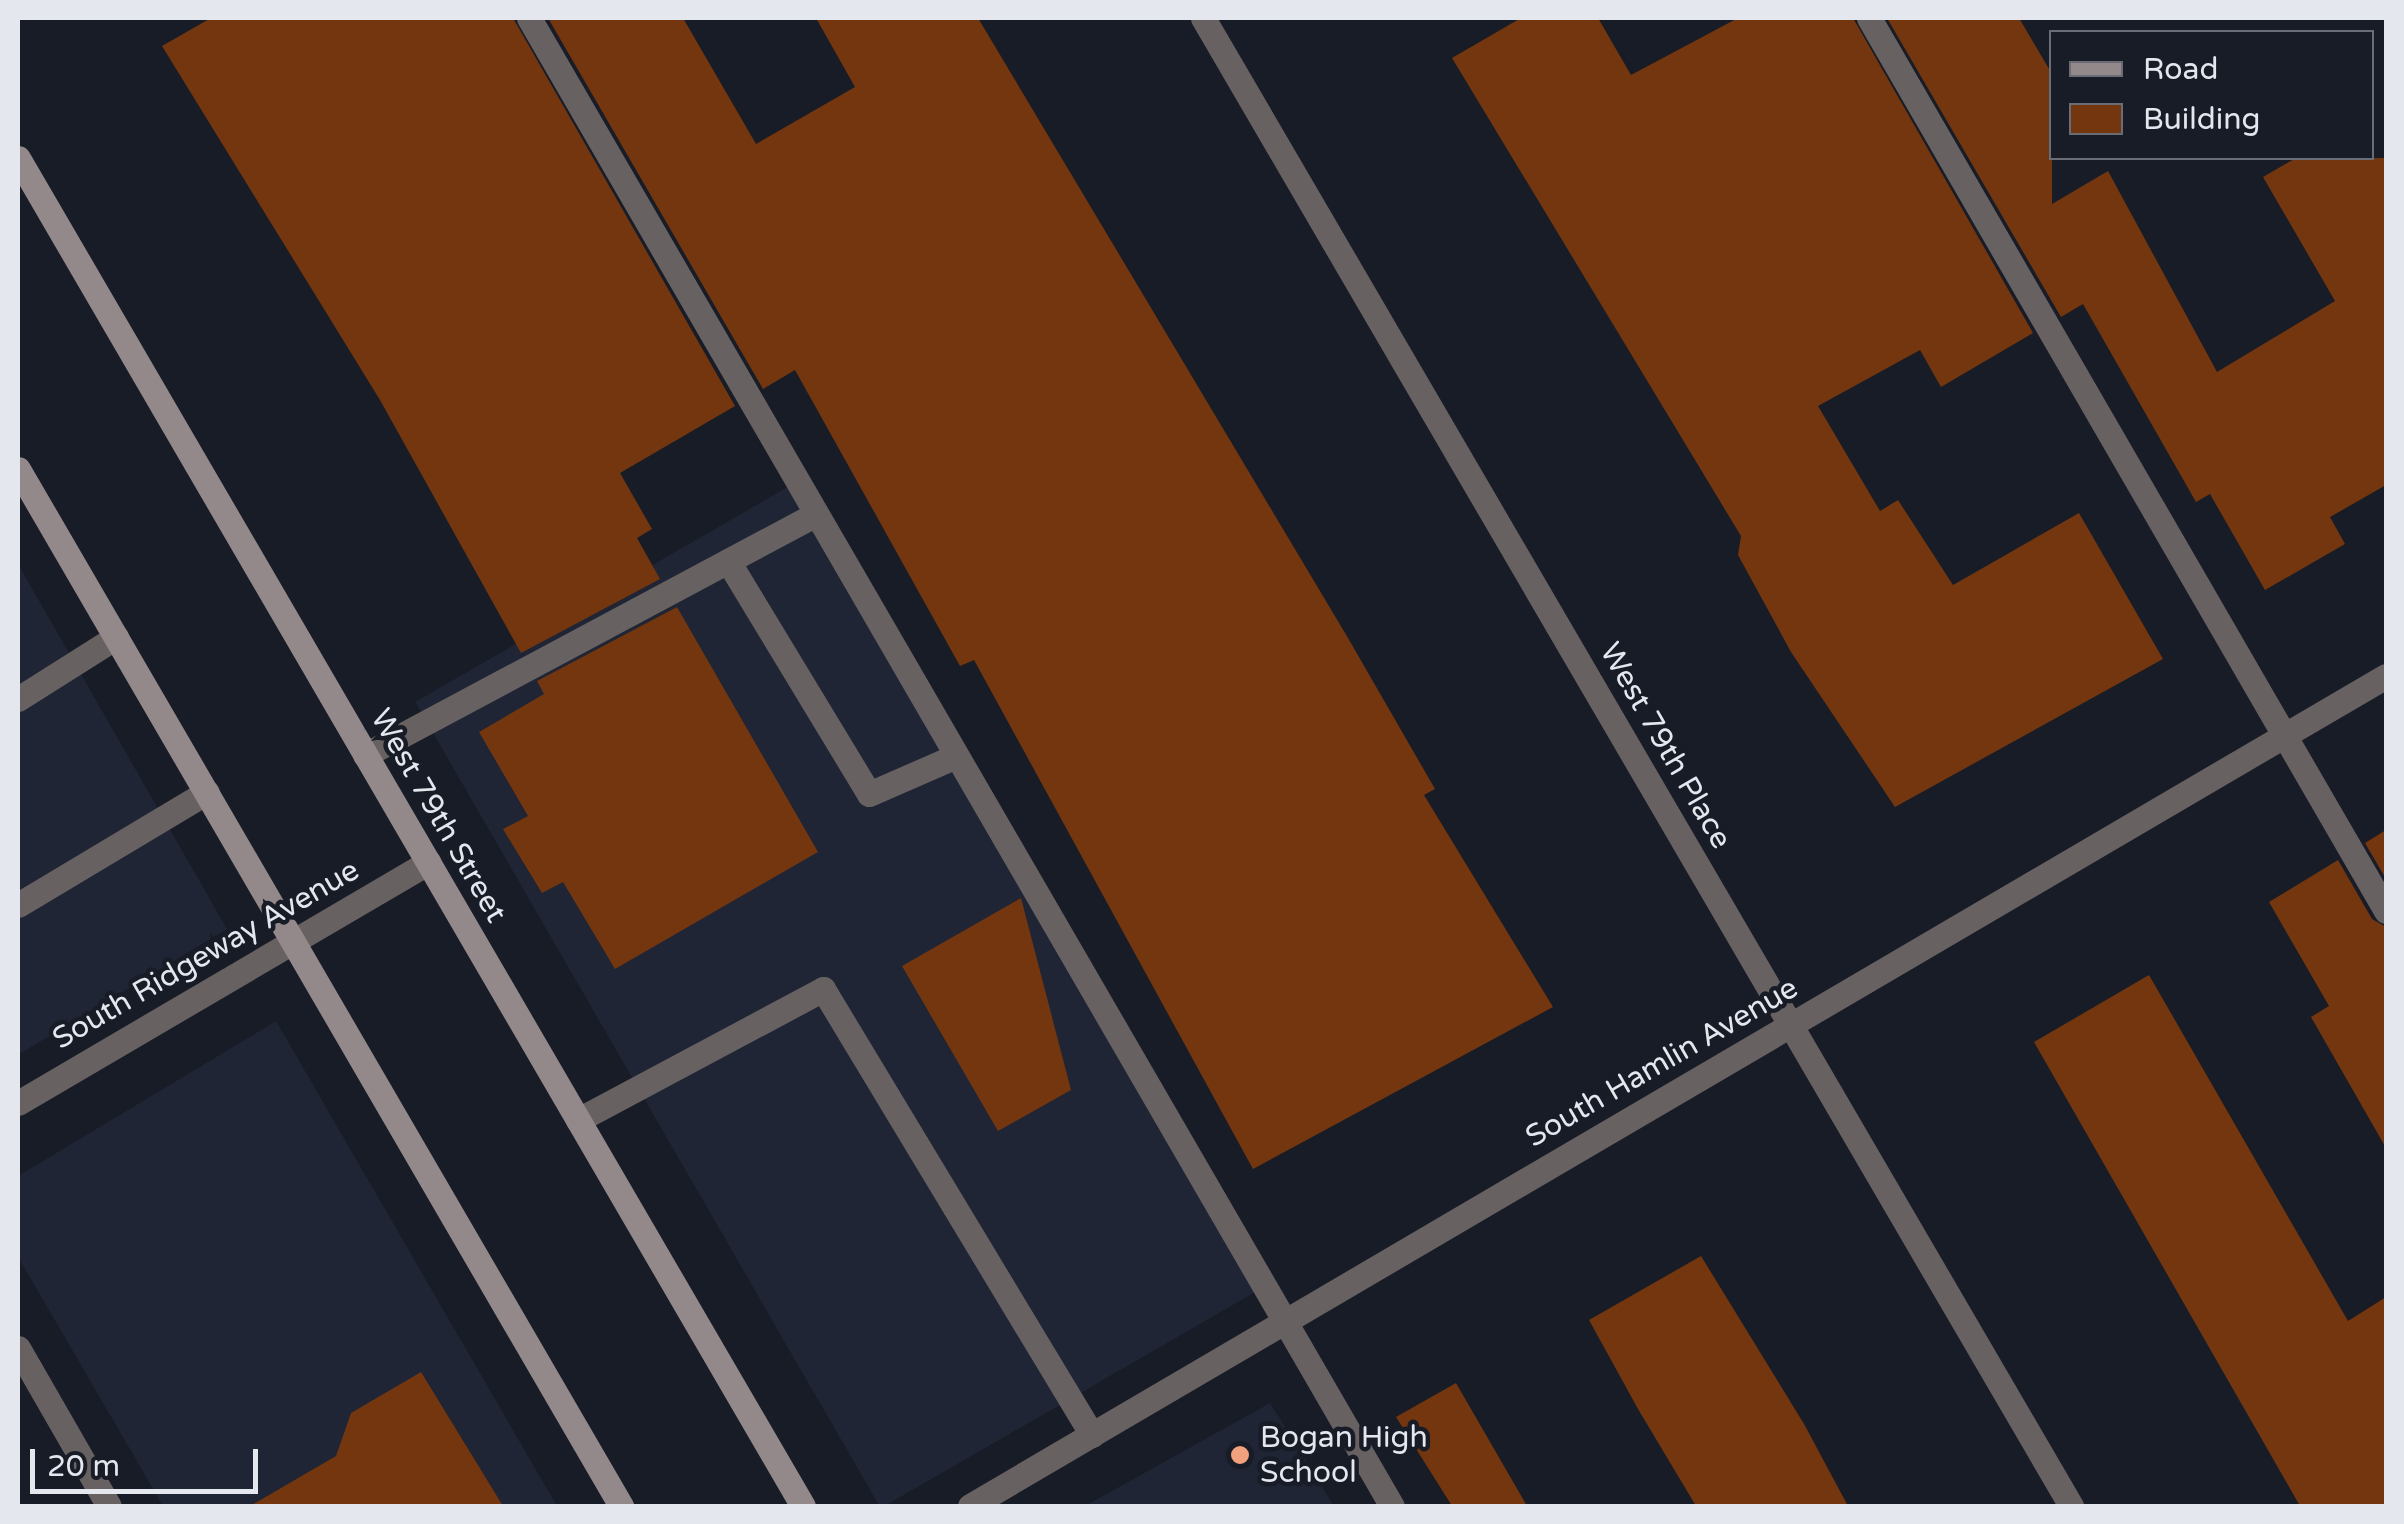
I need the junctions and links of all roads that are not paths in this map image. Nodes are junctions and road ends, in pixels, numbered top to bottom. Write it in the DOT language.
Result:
graph roads {
  1 [pos="529,18"];
  2 [pos="1203,18"];
  3 [pos="1869,18"];
  4 [pos="18,158"];
  5 [pos="18,469"];
  6 [pos="816,514"];
  7 [pos="728,561"];
  8 [pos="116,637"];
  9 [pos="2386,676"];
  10 [pos="18,699"];
  11 [pos="2284,736"];
  12 [pos="365,755"];
  13 [pos="956,756"];
  14 [pos="206,792"];
  15 [pos="428,862"];
  16 [pos="18,905"];
  17 [pos="2386,911"];
  18 [pos="294,940"];
  19 [pos="1790,1026"];
  20 [pos="18,1103"];
  21 [pos="578,1120"];
  22 [pos="1285,1322"];
  23 [pos="18,1348"];
  24 [pos="1092,1435"];
  25 [pos="110,1506"];
  26 [pos="621,1506"];
  27 [pos="803,1506"];
  28 [pos="970,1506"];
  29 [pos="1392,1506"];
  30 [pos="2071,1506"];
  1 -- 6 [label="street"];
  2 -- 19 [label="street, West 79th Place"];
  3 -- 11 [label="street"];
  4 -- 12 [label="main road, West 79th Street"];
  5 -- 8 [label="main road"];
  6 -- 7 [label="street"];
  6 -- 13 [label="street"];
  7 -- 12 [label="street"];
  7 -- 13 [label="street"];
  8 -- 10 [label="street"];
  8 -- 14 [label="main road"];
  9 -- 11 [label="street, South Hamlin Avenue"];
  11 -- 17 [label="street"];
  11 -- 19 [label="street, South Hamlin Avenue"];
  12 -- 15 [label="main road, West 79th Street"];
  13 -- 22 [label="street"];
  14 -- 16 [label="street"];
  14 -- 18 [label="main road"];
  15 -- 18 [label="street, South Ridgeway Avenue"];
  15 -- 21 [label="main road, West 79th Street"];
  18 -- 20 [label="street, South Ridgeway Avenue"];
  18 -- 26 [label="main road"];
  19 -- 22 [label="street, South Hamlin Avenue"];
  19 -- 30 [label="street, West 79th Place"];
  21 -- 24 [label="street"];
  21 -- 27 [label="main road, West 79th Street"];
  22 -- 24 [label="street, South Hamlin Avenue"];
  22 -- 29 [label="street"];
  23 -- 25 [label="street"];
  24 -- 28 [label="street, South Hamlin Avenue"];
}
